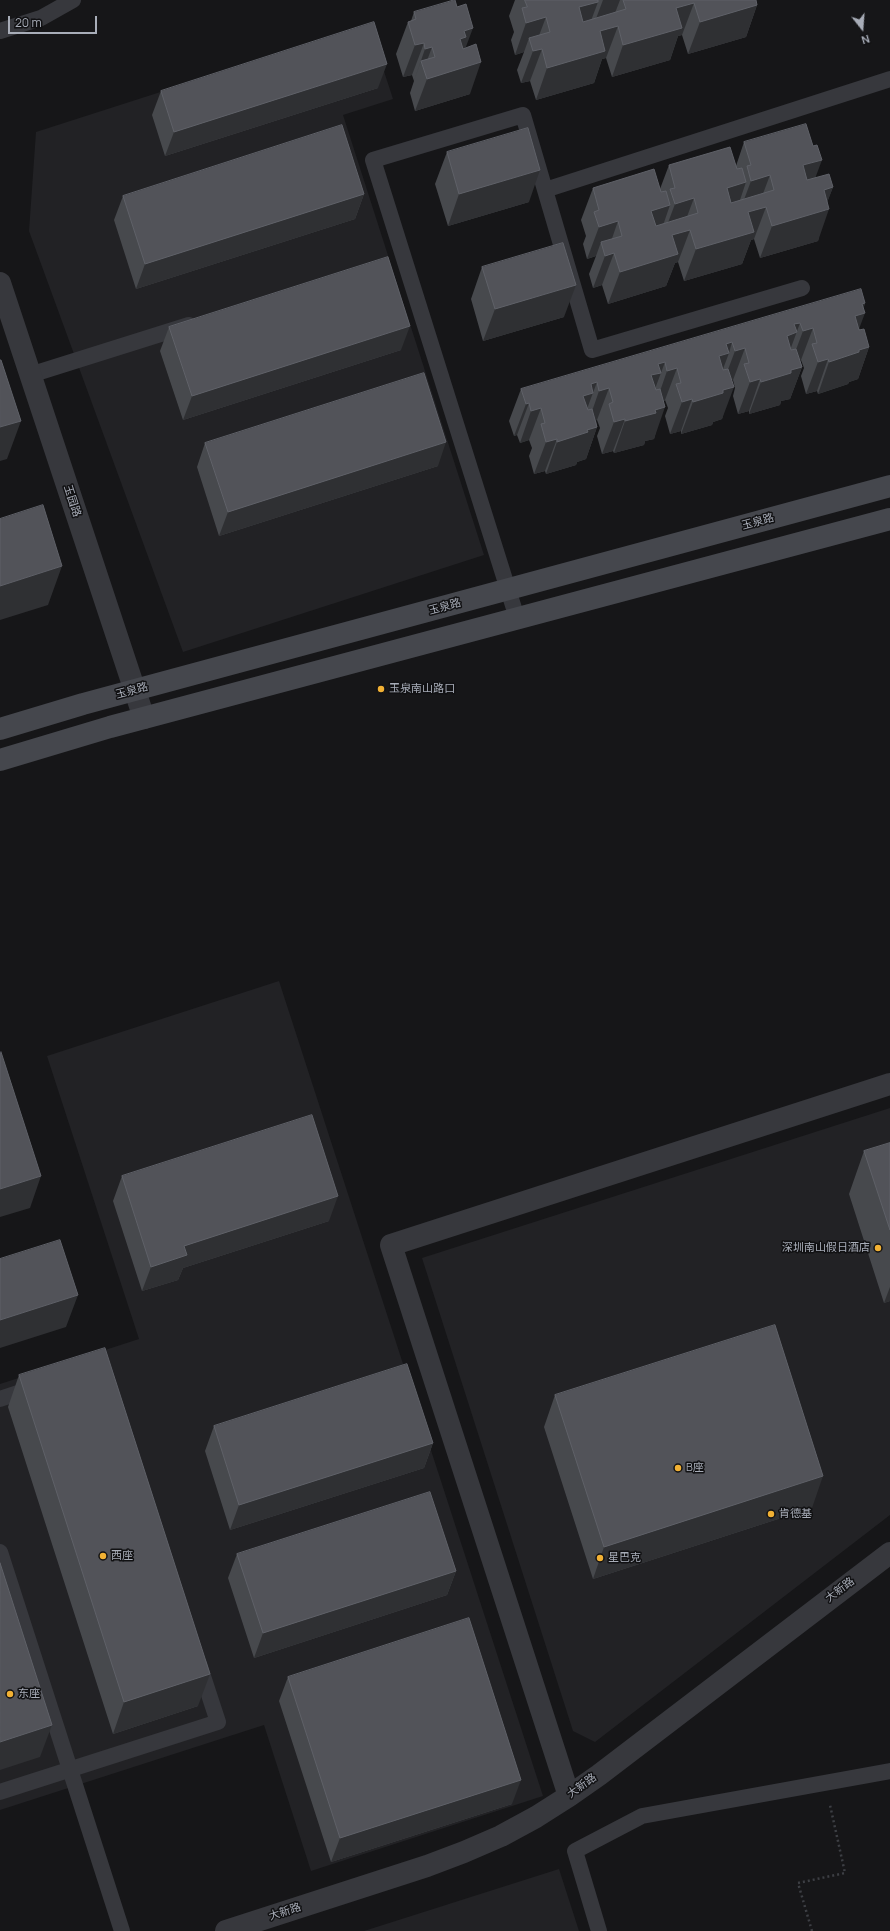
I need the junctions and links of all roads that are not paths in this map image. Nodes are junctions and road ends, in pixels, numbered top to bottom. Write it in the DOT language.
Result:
graph roads {
  1 [pos="73,0"];
  2 [pos="0,31"];
  3 [pos="890,78"];
  4 [pos="544,190"];
  5 [pos="404,256"];
  6 [pos="388,261"];
  7 [pos="0,283"];
  8 [pos="802,288"];
  9 [pos="206,319"];
  10 [pos="30,375"];
  11 [pos="890,486"];
  12 [pos="890,519"];
  13 [pos="509,590"];
  14 [pos="518,618"];
  15 [pos="135,691"];
  16 [pos="144,718"];
  17 [pos="0,729"];
  18 [pos="0,760"];
  19 [pos="890,1084"];
  20 [pos="44,1384"];
  21 [pos="0,1399"];
  22 [pos="0,1552"];
  23 [pos="890,1553"];
  24 [pos="195,1651"];
  25 [pos="70,1770"];
  26 [pos="890,1771"];
  27 [pos="0,1792"];
  28 [pos="569,1796"];
  29 [pos="122,1931"];
  30 [pos="226,1931"];
  31 [pos="598,1931"];
  1 -- 2 [label="lane"];
  3 -- 4 [label="lane"];
  4 -- 5 [label="lane"];
  4 -- 8 [label="lane"];
  5 -- 6 [label="lane"];
  5 -- 13 [label="lane"];
  7 -- 10 [label="street, 玉园路"];
  9 -- 10 [label="lane"];
  10 -- 15 [label="street, 玉园路"];
  11 -- 13 [label="street, 玉泉路"];
  12 -- 14 [label="street"];
  13 -- 14 [label="lane"];
  13 -- 15 [label="street, 玉泉路"];
  14 -- 16 [label="street"];
  15 -- 16 [label="street, 玉园路"];
  15 -- 17 [label="street, 玉泉路"];
  16 -- 18 [label="street"];
  19 -- 28 [label="street"];
  20 -- 21 [label="lane"];
  22 -- 25 [label="lane"];
  23 -- 28 [label="street, 大新路"];
  24 -- 25 [label="lane"];
  25 -- 27 [label="lane"];
  25 -- 29 [label="lane"];
  26 -- 31 [label="lane"];
  28 -- 30 [label="street, 大新路"];
}
